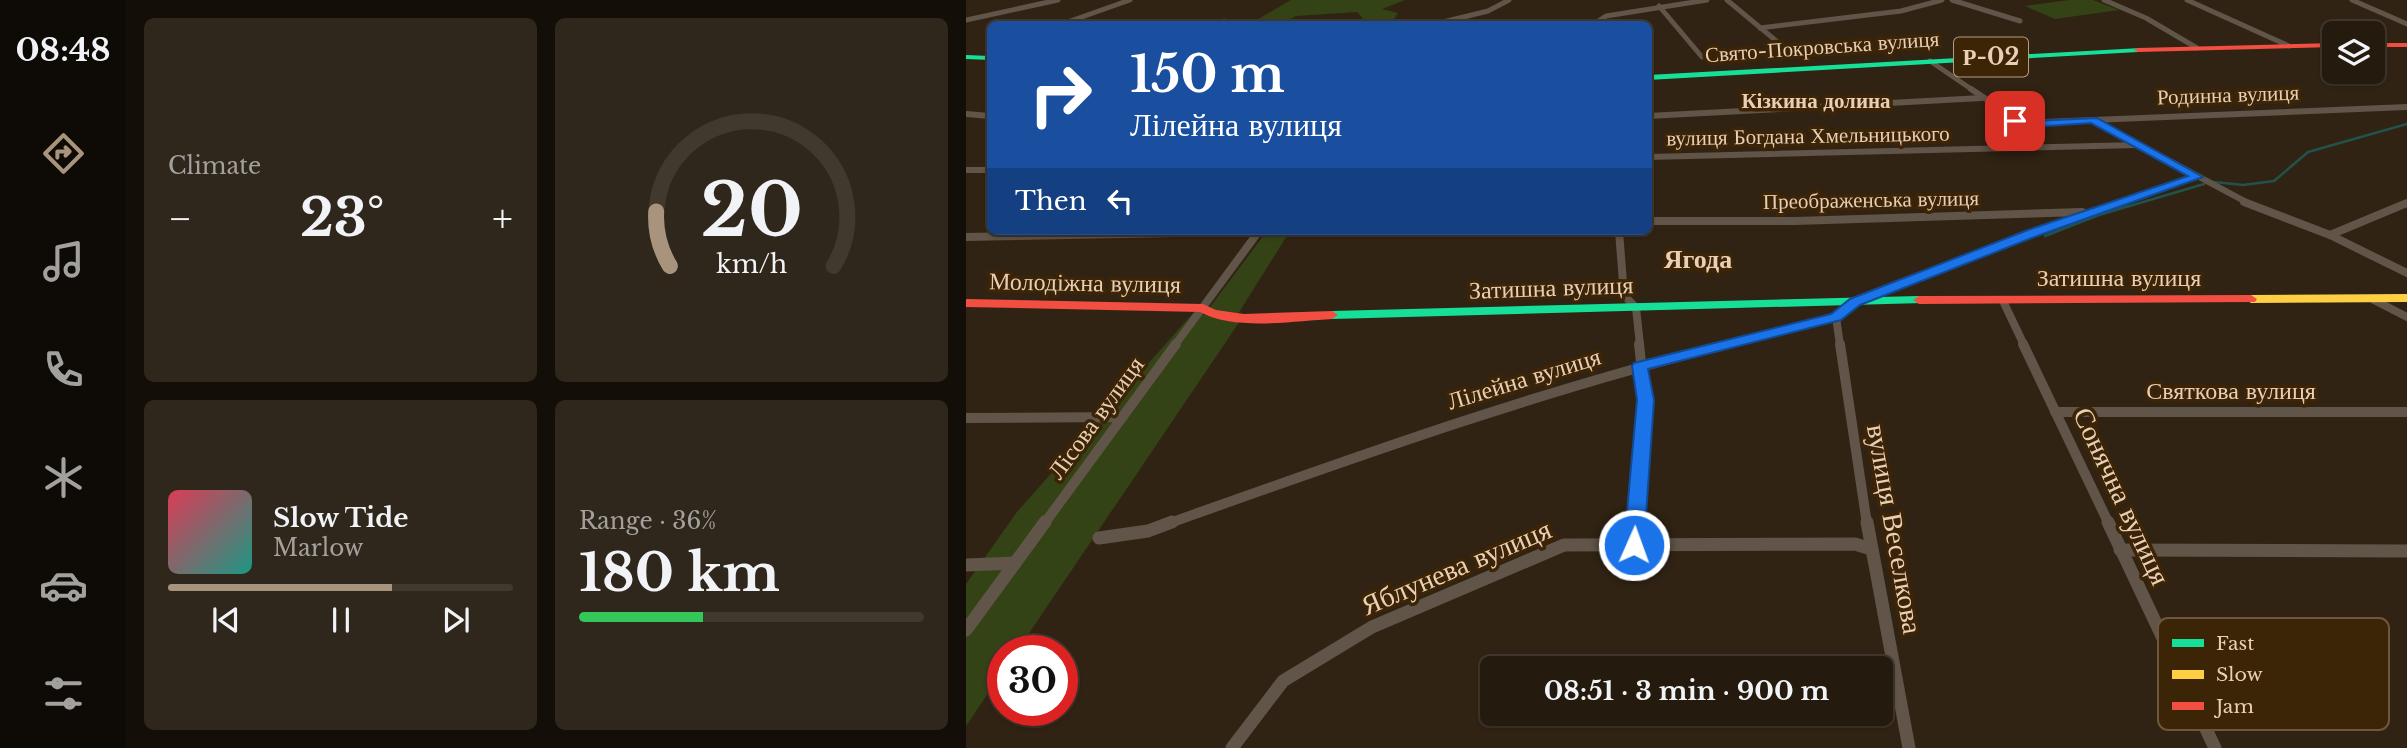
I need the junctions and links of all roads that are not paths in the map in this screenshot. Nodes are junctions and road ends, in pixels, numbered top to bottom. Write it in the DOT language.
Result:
graph roads {
  1 [pos="1058,0"];
  2 [pos="1130,0"];
  3 [pos="1509,0"];
  4 [pos="1707,0"];
  5 [pos="1727,0"];
  6 [pos="1942,0"];
  7 [pos="1952,0"];
  8 [pos="2104,0"];
  9 [pos="2187,0"];
  10 [pos="2352,0"];
  11 [pos="1659,6"];
  12 [pos="966,20"];
  13 [pos="1070,21"];
  14 [pos="1447,21"];
  15 [pos="1597,21"];
  16 [pos="2020,21"];
  17 [pos="2407,24"];
  18 [pos="1760,28"];
  19 [pos="1780,44"];
  20 [pos="2322,45"];
  21 [pos="2385,45"];
  22 [pos="2289,46"];
  23 [pos="2407,46"];
  24 [pos="2197,48"];
  25 [pos="966,57"];
  26 [pos="1702,57"];
  27 [pos="987,58"];
  28 [pos="1930,61"];
  29 [pos="1652,78"];
  30 [pos="1983,98"];
  31 [pos="2407,107"];
  32 [pos="966,114"];
  33 [pos="987,116"];
  34 [pos="1652,116"];
  35 [pos="2093,120"];
  36 [pos="2137,145"];
  37 [pos="1652,157"];
  38 [pos="966,170"];
  39 [pos="987,170"];
  40 [pos="2197,177"];
  41 [pos="2407,203"];
  42 [pos="2094,212"];
  43 [pos="1652,221"];
  44 [pos="1064,235"];
  45 [pos="1256,235"];
  46 [pos="1619,235"];
  47 [pos="2330,235"];
  48 [pos="966,237"];
  49 [pos="2407,273"];
  50 [pos="2407,299"];
  51 [pos="2374,300"];
  52 [pos="1855,302"];
  53 [pos="966,303"];
  54 [pos="2004,303"];
  55 [pos="1203,308"];
  56 [pos="1636,309"];
  57 [pos="1836,317"];
  58 [pos="2407,317"];
  59 [pos="1639,366"];
  60 [pos="2055,412"];
  61 [pos="2407,412"];
  62 [pos="1122,417"];
  63 [pos="966,418"];
  64 [pos="1099,538"];
  65 [pos="1634,545"];
  66 [pos="1871,549"];
  67 [pos="2120,550"];
  68 [pos="2407,551"];
  69 [pos="1015,563"];
  70 [pos="966,565"];
  71 [pos="2158,629"];
  72 [pos="966,630"];
  73 [pos="2206,730"];
  74 [pos="1232,748"];
  75 [pos="1909,748"];
  76 [pos="2215,748"];
  1 -- 12 [label="street"];
  2 -- 13 [label="street"];
  3 -- 14 [label="street"];
  4 -- 11 [label="street"];
  5 -- 18 [label="street"];
  6 -- 18 [label="street"];
  7 -- 16 [label="street"];
  8 -- 24 [label="street"];
  9 -- 22 [label="street"];
  10 -- 17 [label="street"];
  11 -- 15 [label="street"];
  11 -- 26 [label="street"];
  18 -- 19 [label="street"];
  20 -- 22 [label="street, Свято-Покровська вулиця / Р-02"];
  21 -- 23 [label="street"];
  22 -- 24 [label="street, Свято-Покровська вулиця / Р-02"];
  24 -- 28 [label="street, Свято-Покровська вулиця / Р-02"];
  25 -- 27 [label="street"];
  28 -- 29 [label="street, Свято-Покровська вулиця / Р-02"];
  28 -- 30 [label="street, Родинна вулиця"];
  30 -- 34 [label="street"];
  30 -- 35 [label="street, Родинна вулиця"];
  31 -- 35 [label="street, Родинна вулиця"];
  32 -- 33 [label="street"];
  35 -- 36 [label="street"];
  36 -- 37 [label="street, вулиця Богдана Хмельницького"];
  36 -- 40 [label="street"];
  38 -- 39 [label="street"];
  40 -- 42 [label="street, Лілейна вулиця"];
  40 -- 47 [label="street"];
  41 -- 47 [label="street"];
  42 -- 43 [label="street, Преображенська вулиця"];
  42 -- 52 [label="street, Лілейна вулиця"];
  44 -- 48 [label="street"];
  45 -- 55 [label="street, Лісова вулиця"];
  46 -- 56 [label="street"];
  47 -- 49 [label="street"];
  50 -- 51 [label="street, Затишна вулиця"];
  51 -- 54 [label="street, Затишна вулиця"];
  51 -- 58 [label="street"];
  52 -- 54 [label="street, Затишна вулиця"];
  52 -- 56 [label="street, Затишна вулиця"];
  52 -- 57 [label="street, Лілейна вулиця"];
  53 -- 55 [label="street, Молодіжна вулиця"];
  54 -- 60 [label="street, Сонячна вулиця"];
  55 -- 56 [label="street, Затишна вулиця"];
  55 -- 62 [label="street, Лісова вулиця"];
  56 -- 59 [label="street"];
  57 -- 59 [label="street, Лілейна вулиця"];
  57 -- 66 [label="street, вулиця Веселкова"];
  59 -- 64 [label="street, Лілейна вулиця"];
  59 -- 65 [label="street"];
  60 -- 61 [label="street, Святкова вулиця"];
  60 -- 67 [label="street, Сонячна вулиця"];
  62 -- 63 [label="street"];
  62 -- 69 [label="street, Лісова вулиця"];
  65 -- 66 [label="street, Яблунева вулиця"];
  65 -- 74 [label="street, Яблунева вулиця"];
  66 -- 75 [label="street, вулиця Веселкова"];
  67 -- 68 [label="street"];
  67 -- 71 [label="street, Сонячна вулиця"];
  69 -- 70 [label="street"];
  69 -- 72 [label="street, Лісова вулиця"];
  73 -- 76 [label="street, Сонячна вулиця"];
}
